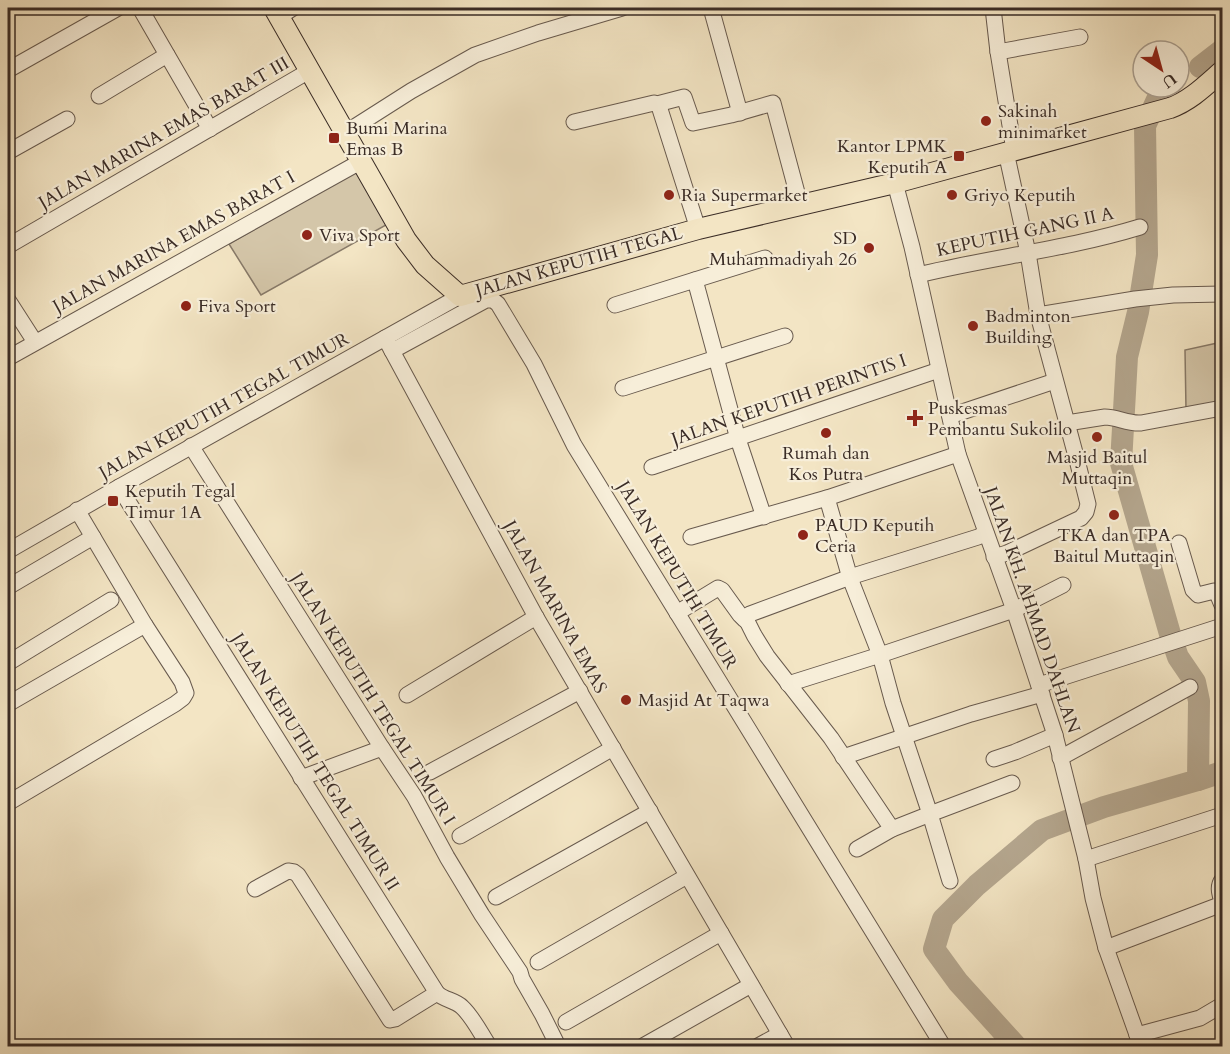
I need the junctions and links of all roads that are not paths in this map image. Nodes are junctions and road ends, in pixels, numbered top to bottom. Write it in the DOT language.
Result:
graph roads {
  1 [pos="118,8"];
  2 [pos="140,8"];
  3 [pos="622,8"];
  4 [pos="711,8"];
  5 [pos="993,8"];
  6 [pos="282,11"];
  7 [pos="1080,37"];
  8 [pos="998,52"];
  9 [pos="167,55"];
  10 [pos="8,70"];
  11 [pos="309,71"];
  12 [pos="1222,71"];
  13 [pos="99,96"];
  14 [pos="657,104"];
  15 [pos="740,113"];
  16 [pos="68,119"];
  17 [pos="574,122"];
  18 [pos="210,129"];
  19 [pos="345,133"];
  20 [pos="1010,151"];
  21 [pos="8,152"];
  22 [pos="360,162"];
  23 [pos="895,183"];
  24 [pos="800,204"];
  25 [pos="1140,227"];
  26 [pos="698,229"];
  27 [pos="8,246"];
  28 [pos="1028,253"];
  29 [pos="765,258"];
  30 [pos="918,275"];
  31 [pos="695,280"];
  32 [pos="1222,294"];
  33 [pos="8,300"];
  34 [pos="466,301"];
  35 [pos="615,305"];
  36 [pos="1038,315"];
  37 [pos="785,336"];
  38 [pos="34,342"];
  39 [pos="388,344"];
  40 [pos="8,358"];
  41 [pos="716,358"];
  42 [pos="939,370"];
  43 [pos="1055,381"];
  44 [pos="623,388"];
  45 [pos="1222,408"];
  46 [pos="950,416"];
  47 [pos="1067,423"];
  48 [pos="738,439"];
  49 [pos="191,447"];
  50 [pos="958,454"];
  51 [pos="652,467"];
  52 [pos="119,487"];
  53 [pos="827,498"];
  54 [pos="77,510"];
  55 [pos="764,517"];
  56 [pos="986,533"];
  57 [pos="93,537"];
  58 [pos="692,537"];
  59 [pos="1179,543"];
  60 [pos="8,551"];
  61 [pos="994,557"];
  62 [pos="850,578"];
  63 [pos="1063,585"];
  64 [pos="8,587"];
  65 [pos="111,600"];
  66 [pos="1222,605"];
  67 [pos="1014,610"];
  68 [pos="677,613"];
  69 [pos="536,617"];
  70 [pos="747,617"];
  71 [pos="145,625"];
  72 [pos="1222,626"];
  73 [pos="880,656"];
  74 [pos="8,663"];
  75 [pos="788,684"];
  76 [pos="1190,687"];
  77 [pos="1040,689"];
  78 [pos="580,691"];
  79 [pos="407,695"];
  80 [pos="8,704"];
  81 [pos="1055,735"];
  82 [pos="904,736"];
  83 [pos="382,748"];
  84 [pos="613,748"];
  85 [pos="843,757"];
  86 [pos="1060,758"];
  87 [pos="994,759"];
  88 [pos="430,772"];
  89 [pos="301,778"];
  90 [pos="1012,783"];
  91 [pos="8,803"];
  92 [pos="650,811"];
  93 [pos="930,814"];
  94 [pos="1222,815"];
  95 [pos="892,829"];
  96 [pos="460,836"];
  97 [pos="857,849"];
  98 [pos="1086,859"];
  99 [pos="687,876"];
  100 [pos="1222,880"];
  101 [pos="950,881"];
  102 [pos="255,889"];
  103 [pos="496,897"];
  104 [pos="1222,903"];
  105 [pos="721,933"];
  106 [pos="1106,948"];
  107 [pos="538,962"];
  108 [pos="751,986"];
  109 [pos="437,993"];
  110 [pos="1222,1005"];
  111 [pos="566,1022"];
  112 [pos="783,1040"];
  113 [pos="1139,1041"];
  114 [pos="489,1047"];
  115 [pos="558,1047"];
  116 [pos="643,1047"];
  117 [pos="758,1047"];
  118 [pos="943,1047"];
  1 -- 10 [label="street"];
  2 -- 9 [label="street"];
  3 -- 19 [label="street"];
  4 -- 15 [label="street"];
  5 -- 8 [label="street"];
  6 -- 11 [label="main road, JALAN KEPUTIH TEGAL"];
  7 -- 8 [label="street"];
  8 -- 20 [label="street"];
  9 -- 13 [label="street"];
  9 -- 18 [label="street"];
  11 -- 18 [label="street, JALAN MARINA EMAS BARAT III"];
  11 -- 19 [label="main road, JALAN KEPUTIH TEGAL"];
  12 -- 20 [label="main road, JALAN KEPUTIH TEGAL"];
  14 -- 15 [label="street"];
  14 -- 17 [label="street"];
  14 -- 26 [label="street"];
  15 -- 24 [label="street"];
  16 -- 21 [label="street"];
  18 -- 27 [label="street, JALAN MARINA EMAS BARAT III"];
  19 -- 22 [label="main road, JALAN KEPUTIH TEGAL"];
  20 -- 23 [label="main road, JALAN KEPUTIH TEGAL"];
  20 -- 28 [label="street"];
  22 -- 34 [label="main road, JALAN KEPUTIH TEGAL"];
  22 -- 38 [label="street, JALAN MARINA EMAS BARAT I"];
  23 -- 24 [label="main road, JALAN KEPUTIH TEGAL"];
  23 -- 30 [label="street, JALAN KH. AHMAD DAHLAN"];
  24 -- 26 [label="main road, JALAN KEPUTIH TEGAL"];
  25 -- 28 [label="street, KEPUTIH GANG II A"];
  26 -- 34 [label="main road, JALAN KEPUTIH TEGAL"];
  28 -- 30 [label="street, KEPUTIH GANG II A"];
  28 -- 36 [label="street"];
  29 -- 31 [label="street"];
  30 -- 42 [label="street, JALAN KH. AHMAD DAHLAN"];
  31 -- 35 [label="street"];
  31 -- 41 [label="street"];
  32 -- 36 [label="street"];
  33 -- 38 [label="street"];
  34 -- 39 [label="street, JALAN KEPUTIH TEGAL TIMUR"];
  34 -- 68 [label="street, JALAN KEPUTIH TIMUR"];
  36 -- 43 [label="street"];
  37 -- 41 [label="street"];
  38 -- 40 [label="street, JALAN MARINA EMAS BARAT I"];
  39 -- 49 [label="street, JALAN KEPUTIH TEGAL TIMUR"];
  39 -- 69 [label="street, JALAN MARINA EMAS"];
  41 -- 44 [label="street"];
  41 -- 48 [label="street"];
  42 -- 46 [label="street, JALAN KH. AHMAD DAHLAN"];
  42 -- 48 [label="street, JALAN KEPUTIH PERINTIS I"];
  43 -- 46 [label="street"];
  43 -- 47 [label="street"];
  45 -- 47 [label="street"];
  46 -- 50 [label="street, JALAN KH. AHMAD DAHLAN"];
  47 -- 61 [label="street"];
  48 -- 51 [label="street, JALAN KEPUTIH PERINTIS I"];
  48 -- 55 [label="street"];
  49 -- 52 [label="street, JALAN KEPUTIH TEGAL TIMUR"];
  49 -- 83 [label="street, JALAN KEPUTIH TEGAL TIMUR I"];
  50 -- 53 [label="street"];
  50 -- 56 [label="street, JALAN KH. AHMAD DAHLAN"];
  52 -- 54 [label="street, JALAN KEPUTIH TEGAL TIMUR"];
  52 -- 89 [label="street, JALAN KEPUTIH TEGAL TIMUR II"];
  53 -- 55 [label="street"];
  53 -- 62 [label="street"];
  54 -- 57 [label="street"];
  54 -- 60 [label="street, JALAN KEPUTIH TEGAL TIMUR"];
  55 -- 58 [label="street"];
  56 -- 61 [label="street, JALAN KH. AHMAD DAHLAN"];
  56 -- 62 [label="street"];
  57 -- 64 [label="street"];
  57 -- 71 [label="street"];
  59 -- 66 [label="street"];
  61 -- 67 [label="street, JALAN KH. AHMAD DAHLAN"];
  62 -- 70 [label="street"];
  62 -- 73 [label="street"];
  63 -- 67 [label="street"];
  65 -- 74 [label="street"];
  67 -- 73 [label="street"];
  67 -- 77 [label="street, JALAN KH. AHMAD DAHLAN"];
  68 -- 70 [label="street"];
  68 -- 118 [label="street, JALAN KEPUTIH TIMUR"];
  69 -- 78 [label="street, JALAN MARINA EMAS"];
  69 -- 79 [label="street"];
  70 -- 75 [label="street"];
  71 -- 80 [label="street"];
  71 -- 91 [label="street"];
  72 -- 77 [label="street"];
  73 -- 75 [label="street"];
  73 -- 82 [label="street"];
  75 -- 85 [label="street"];
  76 -- 86 [label="street"];
  77 -- 81 [label="street, JALAN KH. AHMAD DAHLAN"];
  77 -- 82 [label="street"];
  78 -- 84 [label="street, JALAN MARINA EMAS"];
  78 -- 88 [label="street"];
  81 -- 86 [label="street, JALAN KH. AHMAD DAHLAN"];
  81 -- 87 [label="street"];
  82 -- 85 [label="street"];
  82 -- 93 [label="street"];
  83 -- 89 [label="street"];
  83 -- 115 [label="street, JALAN KEPUTIH TEGAL TIMUR I"];
  84 -- 92 [label="street, JALAN MARINA EMAS"];
  84 -- 96 [label="street"];
  85 -- 95 [label="street"];
  86 -- 98 [label="street, JALAN KH. AHMAD DAHLAN"];
  89 -- 109 [label="street, JALAN KEPUTIH TEGAL TIMUR II"];
  90 -- 93 [label="street"];
  92 -- 99 [label="street, JALAN MARINA EMAS"];
  92 -- 103 [label="street"];
  93 -- 95 [label="street"];
  93 -- 101 [label="street"];
  94 -- 98 [label="street"];
  95 -- 97 [label="street"];
  98 -- 106 [label="street, JALAN KH. AHMAD DAHLAN"];
  99 -- 105 [label="street, JALAN MARINA EMAS"];
  99 -- 107 [label="street"];
  100 -- 104 [label="street"];
  102 -- 109 [label="street"];
  104 -- 106 [label="street"];
  105 -- 108 [label="street, JALAN MARINA EMAS"];
  105 -- 111 [label="street"];
  106 -- 113 [label="street, JALAN KH. AHMAD DAHLAN"];
  108 -- 112 [label="street, JALAN MARINA EMAS"];
  108 -- 116 [label="street"];
  109 -- 114 [label="street, JALAN KEPUTIH TEGAL TIMUR II"];
  110 -- 113 [label="street"];
  112 -- 117 [label="street"];
}
